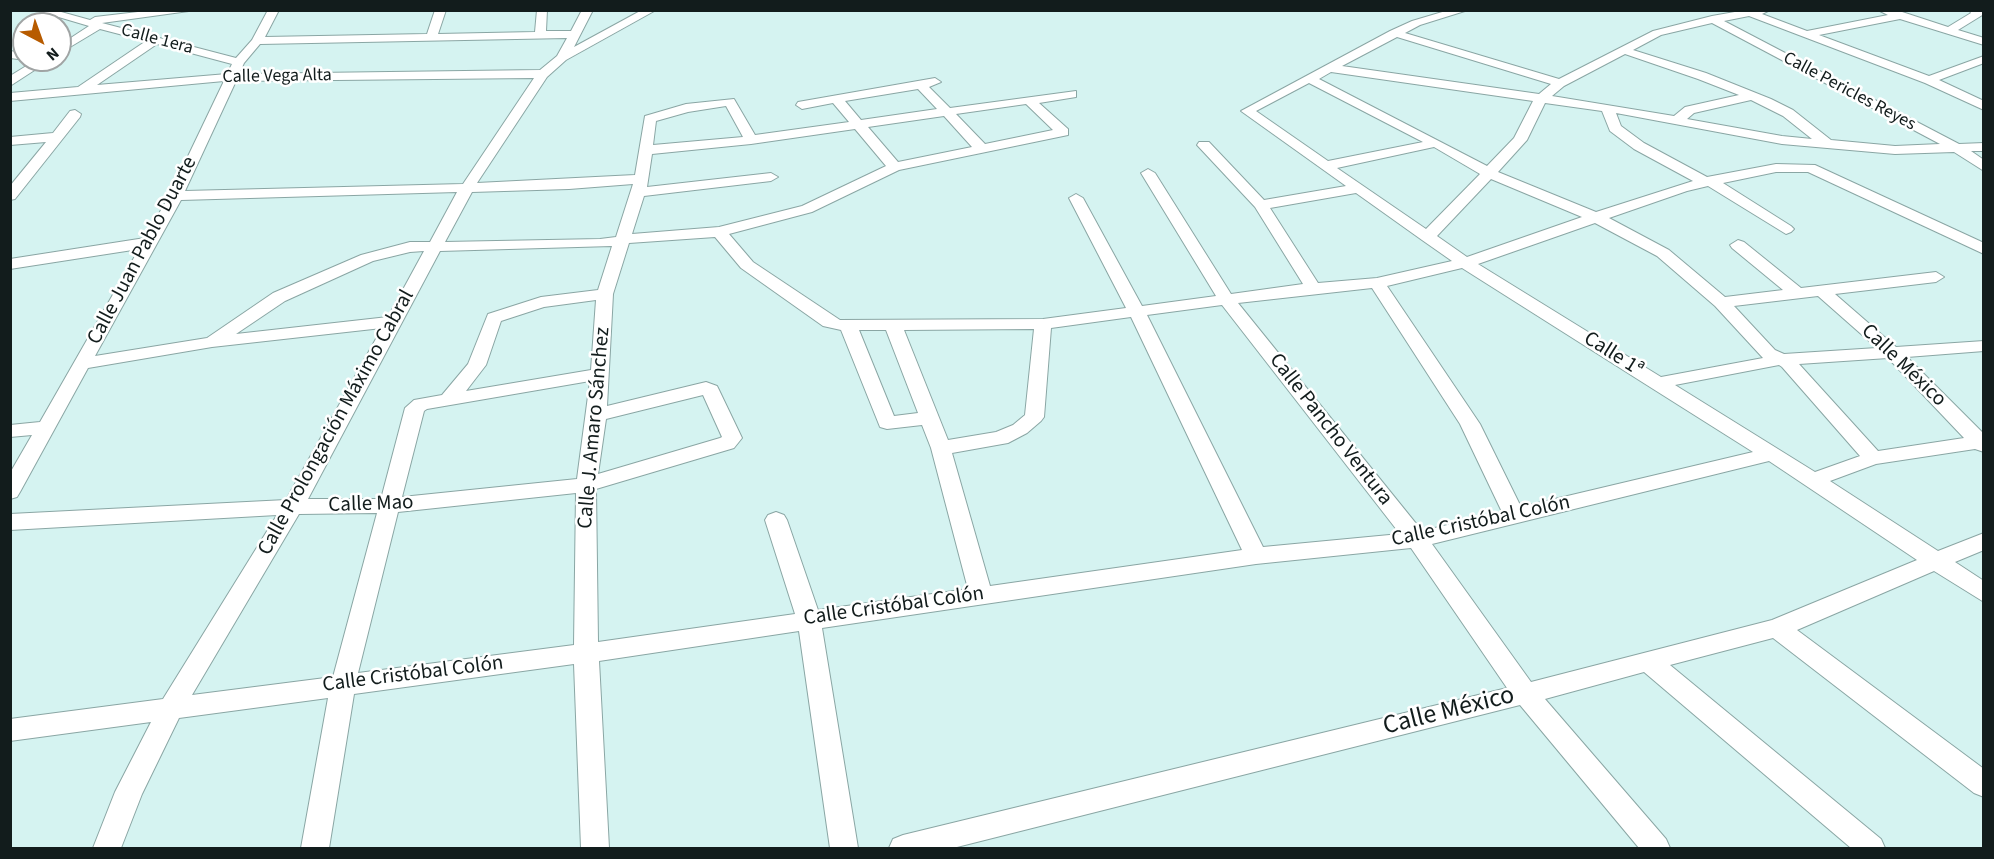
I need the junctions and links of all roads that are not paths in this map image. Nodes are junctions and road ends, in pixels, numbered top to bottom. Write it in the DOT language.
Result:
graph roads {
  1 [pos="40,10"];
  2 [pos="190,10"];
  3 [pos="274,10"];
  4 [pos="441,10"];
  5 [pos="542,10"];
  6 [pos="588,10"];
  7 [pos="651,10"];
  8 [pos="1463,10"];
  9 [pos="1765,10"];
  10 [pos="1883,10"];
  11 [pos="1974,10"];
  12 [pos="171,11"];
  13 [pos="57,12"];
  14 [pos="1748,12"];
  15 [pos="72,16"];
  16 [pos="1899,16"];
  17 [pos="1712,20"];
  18 [pos="84,21"];
  19 [pos="98,25"];
  20 [pos="1949,31"];
  21 [pos="1394,33"];
  22 [pos="574,34"];
  23 [pos="1807,34"];
  24 [pos="540,35"];
  25 [pos="431,38"];
  26 [pos="155,40"];
  27 [pos="257,41"];
  28 [pos="72,42"];
  29 [pos="1983,42"];
  30 [pos="1623,50"];
  31 [pos="562,58"];
  32 [pos="1983,59"];
  33 [pos="239,62"];
  34 [pos="1329,68"];
  35 [pos="25,72"];
  36 [pos="543,74"];
  37 [pos="231,78"];
  38 [pos="1310,79"];
  39 [pos="1929,80"];
  40 [pos="10,82"];
  41 [pos="935,82"];
  42 [pos="1560,83"];
  43 [pos="921,85"];
  44 [pos="80,90"];
  45 [pos="1072,94"];
  46 [pos="1752,96"];
  47 [pos="10,97"];
  48 [pos="836,99"];
  49 [pos="1030,100"];
  50 [pos="1540,100"];
  51 [pos="802,105"];
  52 [pos="1983,106"];
  53 [pos="1607,108"];
  54 [pos="948,112"];
  55 [pos="75,114"];
  56 [pos="1678,120"];
  57 [pos="860,124"];
  58 [pos="57,137"];
  59 [pos="751,140"];
  60 [pos="10,141"];
  61 [pos="1436,143"];
  62 [pos="1826,143"];
  63 [pos="1204,145"];
  64 [pos="1983,147"];
  65 [pos="982,149"];
  66 [pos="1959,149"];
  67 [pos="647,150"];
  68 [pos="1325,166"];
  69 [pos="895,167"];
  70 [pos="1983,167"];
  71 [pos="1148,173"];
  72 [pos="1489,173"];
  73 [pos="771,177"];
  74 [pos="17,180"];
  75 [pos="1707,181"];
  76 [pos="640,186"];
  77 [pos="467,188"];
  78 [pos="1356,189"];
  79 [pos="10,196"];
  80 [pos="176,196"];
  81 [pos="1076,198"];
  82 [pos="1261,205"];
  83 [pos="1598,218"];
  84 [pos="1786,229"];
  85 [pos="719,232"];
  86 [pos="1427,237"];
  87 [pos="622,241"];
  88 [pos="151,242"];
  89 [pos="1738,244"];
  90 [pos="434,248"];
  91 [pos="1983,249"];
  92 [pos="1465,263"];
  93 [pos="10,264"];
  94 [pos="1936,277"];
  95 [pos="1377,283"];
  96 [pos="1313,288"];
  97 [pos="1820,289"];
  98 [pos="1796,292"];
  99 [pos="605,294"];
  100 [pos="1226,299"];
  101 [pos="1721,302"];
  102 [pos="1137,312"];
  103 [pos="395,321"];
  104 [pos="1043,324"];
  105 [pos="848,325"];
  106 [pos="893,325"];
  107 [pos="212,342"];
  108 [pos="1983,346"];
  109 [pos="1892,352"];
  110 [pos="1779,360"];
  111 [pos="82,364"];
  112 [pos="600,374"];
  113 [pos="1657,383"];
  114 [pos="448,400"];
  115 [pos="597,415"];
  116 [pos="929,418"];
  117 [pos="47,427"];
  118 [pos="10,431"];
  119 [pos="1982,443"];
  120 [pos="941,448"];
  121 [pos="1772,454"];
  122 [pos="1873,458"];
  123 [pos="1813,480"];
  124 [pos="586,485"];
  125 [pos="10,492"];
  126 [pos="388,506"];
  127 [pos="293,507"];
  128 [pos="1514,515"];
  129 [pos="776,520"];
  130 [pos="10,522"];
  131 [pos="1417,540"];
  132 [pos="1983,541"];
  133 [pos="1256,556"];
  134 [pos="1933,561"];
  135 [pos="1983,593"];
  136 [pos="981,594"];
  137 [pos="809,619"];
  138 [pos="1777,628"];
  139 [pos="586,653"];
  140 [pos="1648,661"];
  141 [pos="344,684"];
  142 [pos="1525,693"];
  143 [pos="171,708"];
  144 [pos="10,730"];
  145 [pos="1983,785"];
  146 [pos="106,849"];
  147 [pos="315,849"];
  148 [pos="595,849"];
  149 [pos="844,849"];
  150 [pos="903,849"];
  151 [pos="1656,849"];
  152 [pos="1871,849"];
  1 -- 13 [label="street, Calle 1era"];
  2 -- 12 [label="street"];
  3 -- 27 [label="street, Calle Juan Pablo Duarte"];
  4 -- 25 [label="street"];
  5 -- 24 [label="street"];
  6 -- 22 [label="street, Calle Prolongación Máximo Cabral"];
  7 -- 31 [label="street"];
  8 -- 21 [label="street"];
  9 -- 14 [label="street"];
  10 -- 16 [label="street"];
  11 -- 20 [label="street"];
  12 -- 18 [label="street"];
  14 -- 17 [label="street"];
  14 -- 23 [label="street"];
  15 -- 18 [label="street, Calle 1era"];
  16 -- 20 [label="street"];
  16 -- 23 [label="street"];
  17 -- 30 [label="street"];
  17 -- 66 [label="street, Calle Pericles Reyes"];
  18 -- 19 [label="street, Calle 1era"];
  19 -- 26 [label="street, Calle 1era"];
  19 -- 28 [label="street"];
  20 -- 29 [label="street"];
  21 -- 34 [label="street"];
  21 -- 42 [label="street"];
  22 -- 24 [label="street"];
  22 -- 31 [label="street, Calle Prolongación Máximo Cabral"];
  23 -- 39 [label="street"];
  24 -- 25 [label="street"];
  25 -- 27 [label="street"];
  26 -- 33 [label="street, Calle 1era"];
  26 -- 44 [label="street"];
  27 -- 33 [label="street, Calle Juan Pablo Duarte"];
  30 -- 42 [label="street"];
  30 -- 46 [label="street"];
  31 -- 36 [label="street, Calle Prolongación Máximo Cabral"];
  32 -- 39 [label="street"];
  33 -- 37 [label="street, Calle Juan Pablo Duarte"];
  34 -- 38 [label="street"];
  34 -- 50 [label="street"];
  35 -- 40 [label="street"];
  36 -- 37 [label="street, Calle Vega Alta"];
  36 -- 77 [label="street, Calle Prolongación Máximo Cabral"];
  37 -- 44 [label="street, Calle Vega Alta"];
  37 -- 80 [label="street, Calle Juan Pablo Duarte"];
  38 -- 61 [label="street"];
  38 -- 68 [label="street, Calle 1ª"];
  39 -- 52 [label="street"];
  41 -- 43 [label="street"];
  42 -- 50 [label="street"];
  43 -- 48 [label="street"];
  43 -- 54 [label="street"];
  44 -- 47 [label="street, Calle Vega Alta"];
  45 -- 49 [label="street"];
  46 -- 56 [label="street"];
  46 -- 62 [label="street"];
  48 -- 51 [label="street"];
  48 -- 57 [label="street"];
  49 -- 54 [label="street"];
  49 -- 65 [label="street"];
  50 -- 53 [label="street"];
  50 -- 72 [label="street"];
  53 -- 56 [label="street"];
  53 -- 75 [label="street"];
  54 -- 57 [label="street"];
  54 -- 65 [label="street"];
  55 -- 58 [label="street"];
  56 -- 62 [label="street"];
  57 -- 59 [label="street"];
  57 -- 69 [label="street"];
  58 -- 60 [label="street"];
  58 -- 74 [label="street"];
  59 -- 67 [label="street"];
  59 -- 67 [label="street, Calle J. Amaro Sánchez"];
  61 -- 68 [label="street"];
  61 -- 72 [label="street"];
  62 -- 66 [label="street"];
  63 -- 82 [label="street"];
  64 -- 66 [label="street"];
  65 -- 69 [label="street"];
  66 -- 70 [label="street, Calle Pericles Reyes"];
  67 -- 76 [label="street, Calle J. Amaro Sánchez"];
  68 -- 78 [label="street, Calle 1ª"];
  69 -- 85 [label="street"];
  71 -- 100 [label="street, Calle Pancho Ventura"];
  72 -- 83 [label="street"];
  72 -- 86 [label="street"];
  73 -- 76 [label="street"];
  74 -- 79 [label="street"];
  75 -- 83 [label="street"];
  75 -- 84 [label="street"];
  75 -- 91 [label="street"];
  76 -- 77 [label="street"];
  76 -- 87 [label="street, Calle J. Amaro Sánchez"];
  77 -- 80 [label="street"];
  77 -- 90 [label="street, Calle Prolongación Máximo Cabral"];
  78 -- 82 [label="street"];
  78 -- 86 [label="street, Calle 1ª"];
  80 -- 88 [label="street, Calle Juan Pablo Duarte"];
  81 -- 102 [label="street"];
  82 -- 96 [label="street"];
  83 -- 92 [label="street"];
  83 -- 101 [label="street"];
  85 -- 87 [label="street"];
  85 -- 105 [label="street"];
  86 -- 92 [label="street, Calle 1ª"];
  87 -- 90 [label="street"];
  87 -- 99 [label="street, Calle J. Amaro Sánchez"];
  88 -- 93 [label="street"];
  88 -- 111 [label="street, Calle Juan Pablo Duarte"];
  89 -- 98 [label="street"];
  90 -- 103 [label="street, Calle Prolongación Máximo Cabral"];
  90 -- 107 [label="street"];
  92 -- 95 [label="street"];
  92 -- 113 [label="street, Calle 1ª"];
  94 -- 97 [label="street"];
  95 -- 96 [label="street"];
  95 -- 128 [label="street"];
  96 -- 100 [label="street"];
  97 -- 98 [label="street"];
  97 -- 109 [label="street, Calle México"];
  98 -- 101 [label="street"];
  99 -- 112 [label="street, Calle J. Amaro Sánchez"];
  99 -- 114 [label="street"];
  100 -- 102 [label="street"];
  100 -- 131 [label="street, Calle Pancho Ventura"];
  101 -- 110 [label="street"];
  102 -- 104 [label="street"];
  102 -- 133 [label="street"];
  103 -- 107 [label="street"];
  103 -- 127 [label="street, Calle Prolongación Máximo Cabral"];
  104 -- 106 [label="street"];
  104 -- 120 [label="street"];
  105 -- 106 [label="street"];
  105 -- 116 [label="street"];
  106 -- 116 [label="street"];
  107 -- 111 [label="street"];
  108 -- 109 [label="street"];
  109 -- 110 [label="street"];
  109 -- 119 [label="street, Calle México"];
  110 -- 113 [label="street"];
  110 -- 122 [label="street"];
  111 -- 117 [label="street, Calle Juan Pablo Duarte"];
  112 -- 114 [label="street"];
  112 -- 115 [label="street, Calle J. Amaro Sánchez"];
  113 -- 121 [label="street, Calle 1ª"];
  114 -- 126 [label="street"];
  115 -- 124 [label="street, Calle J. Amaro Sánchez"];
  115 -- 124 [label="street, Calle Mao"];
  116 -- 120 [label="street"];
  117 -- 118 [label="street"];
  117 -- 125 [label="street, Calle Juan Pablo Duarte"];
  119 -- 122 [label="street"];
  120 -- 136 [label="street"];
  121 -- 123 [label="street, Calle 1ª"];
  121 -- 128 [label="street, Calle Cristóbal Colón"];
  122 -- 123 [label="street"];
  123 -- 134 [label="street, Calle 1ª"];
  124 -- 126 [label="street, Calle Mao"];
  124 -- 139 [label="street, Calle J. Amaro Sánchez"];
  126 -- 127 [label="street, Calle Mao"];
  126 -- 141 [label="street"];
  127 -- 130 [label="street, Calle Mao"];
  127 -- 143 [label="street, Calle Prolongación Máximo Cabral"];
  128 -- 131 [label="street, Calle Cristóbal Colón"];
  129 -- 137 [label="street"];
  131 -- 133 [label="street, Calle Cristóbal Colón"];
  131 -- 142 [label="street, Calle Pancho Ventura"];
  132 -- 134 [label="street, Calle México"];
  133 -- 136 [label="street, Calle Cristóbal Colón"];
  134 -- 135 [label="street, Calle 1ª"];
  134 -- 138 [label="street, Calle México"];
  136 -- 137 [label="street, Calle Cristóbal Colón"];
  137 -- 139 [label="street, Calle Cristóbal Colón"];
  137 -- 149 [label="street"];
  138 -- 140 [label="street, Calle México"];
  138 -- 145 [label="street"];
  139 -- 141 [label="street, Calle Cristóbal Colón"];
  139 -- 148 [label="street, Calle J. Amaro Sánchez"];
  140 -- 142 [label="street, Calle México"];
  140 -- 152 [label="street"];
  141 -- 143 [label="street, Calle Cristóbal Colón"];
  141 -- 147 [label="street"];
  142 -- 150 [label="street, Calle México"];
  142 -- 151 [label="street, Calle Pancho Ventura"];
  143 -- 144 [label="street, Calle Cristóbal Colón"];
  143 -- 146 [label="street, Calle Prolongación Máximo Cabral"];
}
